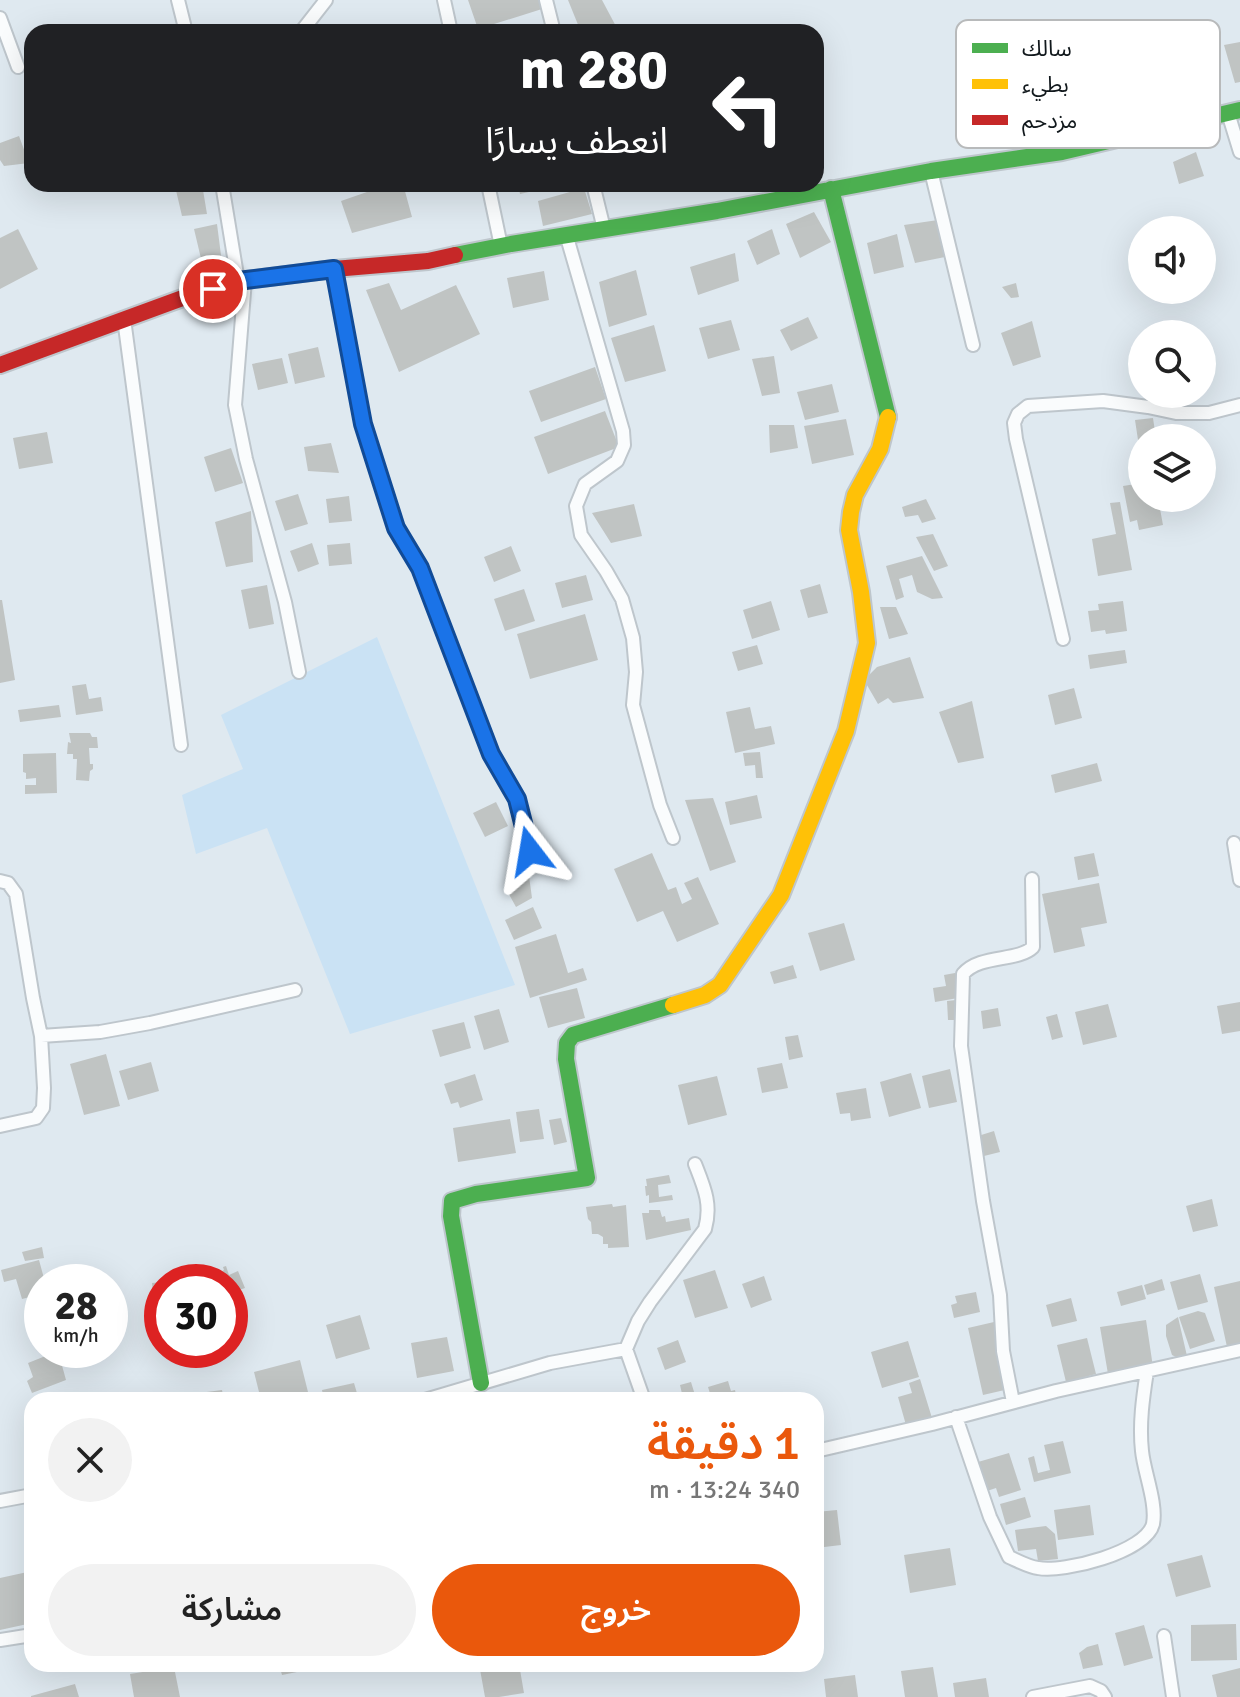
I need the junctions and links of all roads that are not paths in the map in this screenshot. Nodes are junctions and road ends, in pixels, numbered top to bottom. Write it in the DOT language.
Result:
graph roads {
  1 [pos="178,0"];
  2 [pos="326,0"];
  3 [pos="444,0"];
  4 [pos="546,0"];
  5 [pos="0,18"];
  6 [pos="184,24"];
  7 [pos="307,24"];
  8 [pos="449,24"];
  9 [pos="552,24"];
  10 [pos="18,67"];
  11 [pos="1234,112"];
  12 [pos="1079,148"];
  13 [pos="1240,152"];
  14 [pos="931,171"];
  15 [pos="831,189"];
  16 [pos="824,190"];
  17 [pos="224,192"];
  18 [pos="490,192"];
  19 [pos="595,192"];
  20 [pos="815,192"];
  21 [pos="604,229"];
  22 [pos="566,234"];
  23 [pos="501,246"];
  24 [pos="334,269"];
  25 [pos="241,281"];
  26 [pos="124,319"];
  27 [pos="973,345"];
  28 [pos="0,365"];
  29 [pos="1240,405"];
  30 [pos="1063,639"];
  31 [pos="299,672"];
  32 [pos="181,745"];
  33 [pos="673,838"];
  34 [pos="1234,843"];
  35 [pos="530,851"];
  36 [pos="1032,879"];
  37 [pos="1240,880"];
  38 [pos="0,881"];
  39 [pos="295,990"];
  40 [pos="41,1036"];
  41 [pos="0,1126"];
  42 [pos="695,1164"];
  43 [pos="626,1349"];
  44 [pos="1240,1350"];
  45 [pos="1147,1371"];
  46 [pos="481,1383"];
  47 [pos="451,1392"];
  48 [pos="641,1392"];
  49 [pos="1013,1402"];
  50 [pos="956,1417"];
  51 [pos="824,1449"];
  52 [pos="24,1496"];
  53 [pos="0,1501"];
  54 [pos="24,1636"];
  55 [pos="1164,1636"];
  56 [pos="0,1640"];
  57 [pos="1033,1697"];
  58 [pos="1105,1697"];
  59 [pos="1173,1697"];
  1 -- 6 [label="street"];
  2 -- 7 [label="street"];
  3 -- 8 [label="street"];
  4 -- 9 [label="street"];
  5 -- 10 [label="street"];
  11 -- 13 [label="street"];
  12 -- 14 [label="street"];
  14 -- 15 [label="street"];
  14 -- 27 [label="street"];
  15 -- 16 [label="street"];
  15 -- 46 [label="street"];
  17 -- 25 [label="street"];
  18 -- 23 [label="street"];
  19 -- 21 [label="street"];
  20 -- 21 [label="street"];
  21 -- 22 [label="street"];
  22 -- 23 [label="street"];
  22 -- 33 [label="street"];
  23 -- 24 [label="street"];
  24 -- 25 [label="street"];
  24 -- 35 [label="street"];
  25 -- 26 [label="street"];
  25 -- 31 [label="street"];
  26 -- 28 [label="street"];
  26 -- 32 [label="street"];
  29 -- 30 [label="street"];
  34 -- 37 [label="street"];
  36 -- 49 [label="street"];
  38 -- 40 [label="street"];
  39 -- 40 [label="street"];
  40 -- 41 [label="street"];
  42 -- 43 [label="street"];
  43 -- 46 [label="street"];
  43 -- 48 [label="street"];
  44 -- 45 [label="street"];
  45 -- 49 [label="street"];
  45 -- 50 [label="street"];
  46 -- 47 [label="street"];
  49 -- 50 [label="street"];
  50 -- 51 [label="street"];
  52 -- 53 [label="street"];
  54 -- 56 [label="street"];
  55 -- 59 [label="street"];
  57 -- 58 [label="street"];
}
